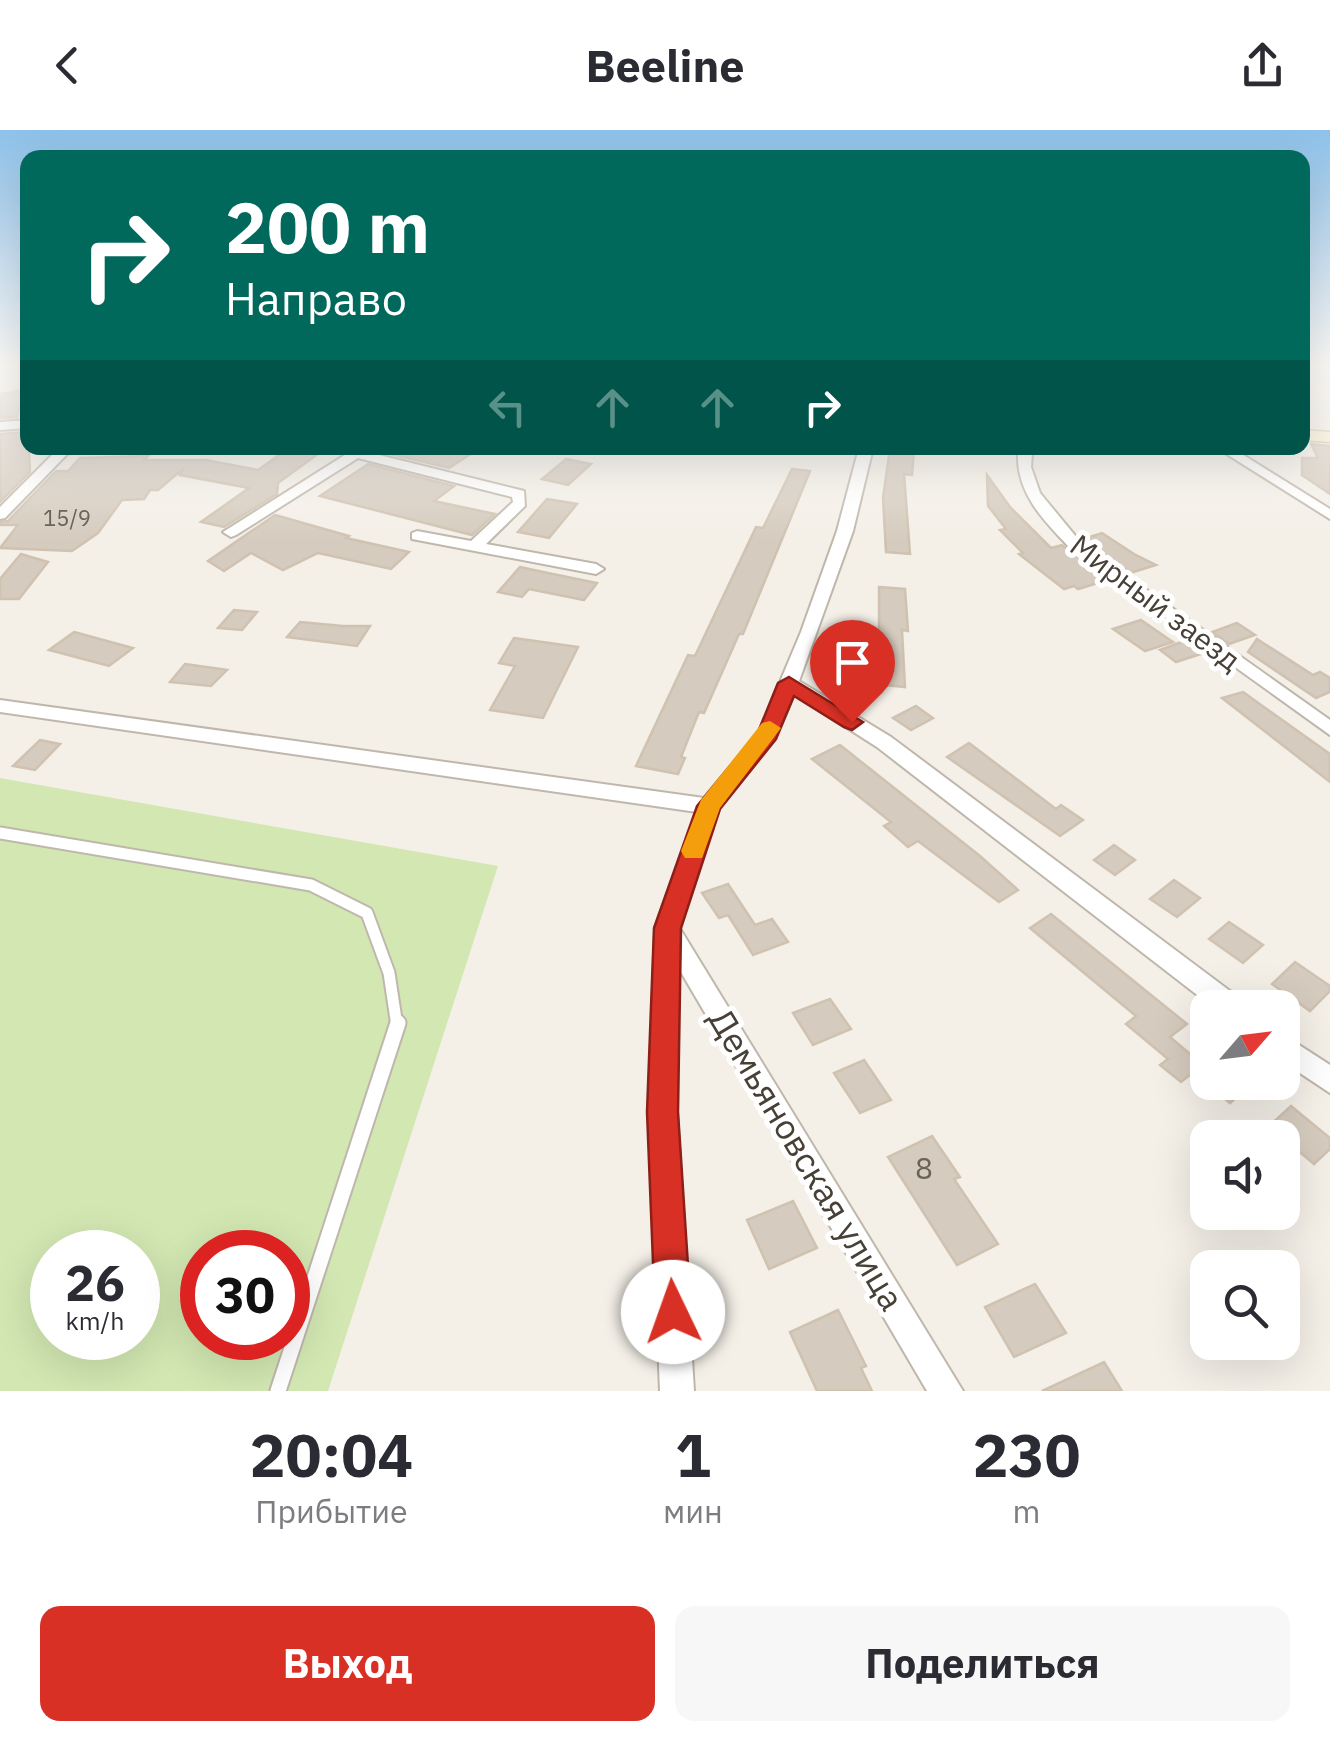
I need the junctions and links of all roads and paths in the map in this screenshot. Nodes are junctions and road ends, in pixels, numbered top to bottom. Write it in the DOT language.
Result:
graph roads {
  1 [pos="59,455"];
  2 [pos="352,455"];
  3 [pos="378,455"];
  4 [pos="864,455"];
  5 [pos="1025,455"];
  6 [pos="1235,455"];
  7 [pos="0,515"];
  8 [pos="1330,516"];
  9 [pos="231,532"];
  10 [pos="417,536"];
  11 [pos="474,547"];
  12 [pos="596,569"];
  13 [pos="789,683"];
  14 [pos="0,706"];
  15 [pos="1330,729"];
  16 [pos="709,806"];
  17 [pos="0,833"];
  18 [pos="667,928"];
  19 [pos="1209,990"];
  20 [pos="1300,1058"];
  21 [pos="1330,1081"];
  22 [pos="278,1391"];
  23 [pos="677,1391"];
  24 [pos="946,1391"];
  1 -- 7 [label="street"];
  2 -- 9 [label="street"];
  3 -- 11 [label="street"];
  4 -- 13 [label="street"];
  5 -- 15 [label="street, Мирный заезд"];
  6 -- 8 [label="street"];
  10 -- 11 [label="street"];
  11 -- 12 [label="street"];
  13 -- 16 [label="street"];
  13 -- 19 [label="street"];
  14 -- 16 [label="street"];
  16 -- 18 [label="street"];
  17 -- 22 [label="lane"];
  18 -- 23 [label="street"];
  18 -- 24 [label="street, Демьяновская улица"];
  20 -- 21 [label="street"];
}
